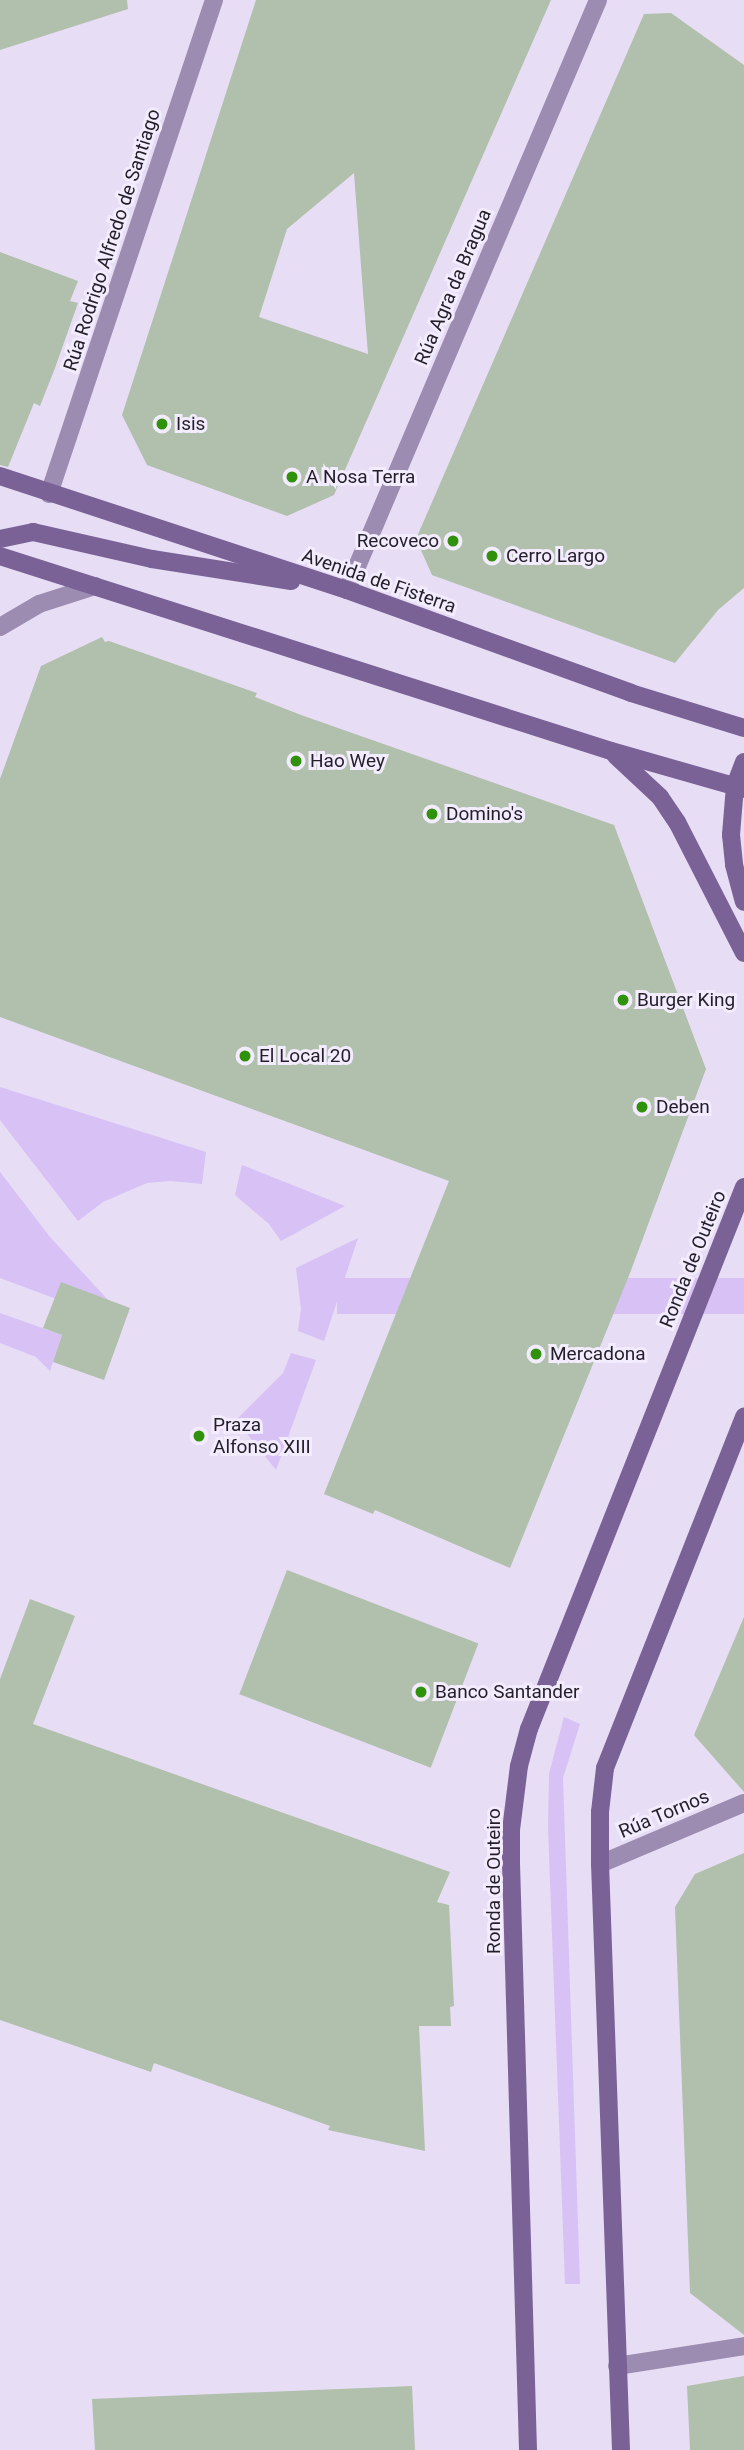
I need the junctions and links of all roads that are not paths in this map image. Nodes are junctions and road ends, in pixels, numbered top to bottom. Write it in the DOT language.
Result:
graph roads {
  1 [pos="214,0"];
  2 [pos="598,0"];
  3 [pos="0,476"];
  4 [pos="49,494"];
  5 [pos="0,539"];
  6 [pos="0,556"];
  7 [pos="95,586"];
  8 [pos="347,590"];
  9 [pos="0,627"];
  10 [pos="744,728"];
  11 [pos="611,751"];
  12 [pos="744,762"];
  13 [pos="739,788"];
  14 [pos="744,902"];
  15 [pos="744,953"];
  16 [pos="744,1187"];
  17 [pos="744,1417"];
  18 [pos="744,1803"];
  19 [pos="600,1864"];
  20 [pos="744,2346"];
  21 [pos="617,2366"];
  22 [pos="528,2450"];
  23 [pos="621,2450"];
  1 -- 4 [label="street, Rúa Rodrigo Alfredo de Santiago"];
  2 -- 8 [label="street, Rúa Agra da Bragua"];
  3 -- 4 [label="main road, Avenida de Fisterra"];
  4 -- 8 [label="main road, Avenida de Fisterra"];
  5 -- 8 [label="main road"];
  6 -- 7 [label="main road"];
  7 -- 9 [label="street"];
  7 -- 11 [label="main road"];
  8 -- 10 [label="main road, Avenida de Fisterra"];
  11 -- 13 [label="main road"];
  11 -- 15 [label="main road"];
  12 -- 13 [label="main road"];
  13 -- 14 [label="main road"];
  16 -- 22 [label="main road, Ronda de Outeiro"];
  17 -- 19 [label="main road"];
  18 -- 19 [label="street, Rúa Tornos"];
  19 -- 21 [label="main road"];
  20 -- 21 [label="street"];
  21 -- 23 [label="main road"];
}
